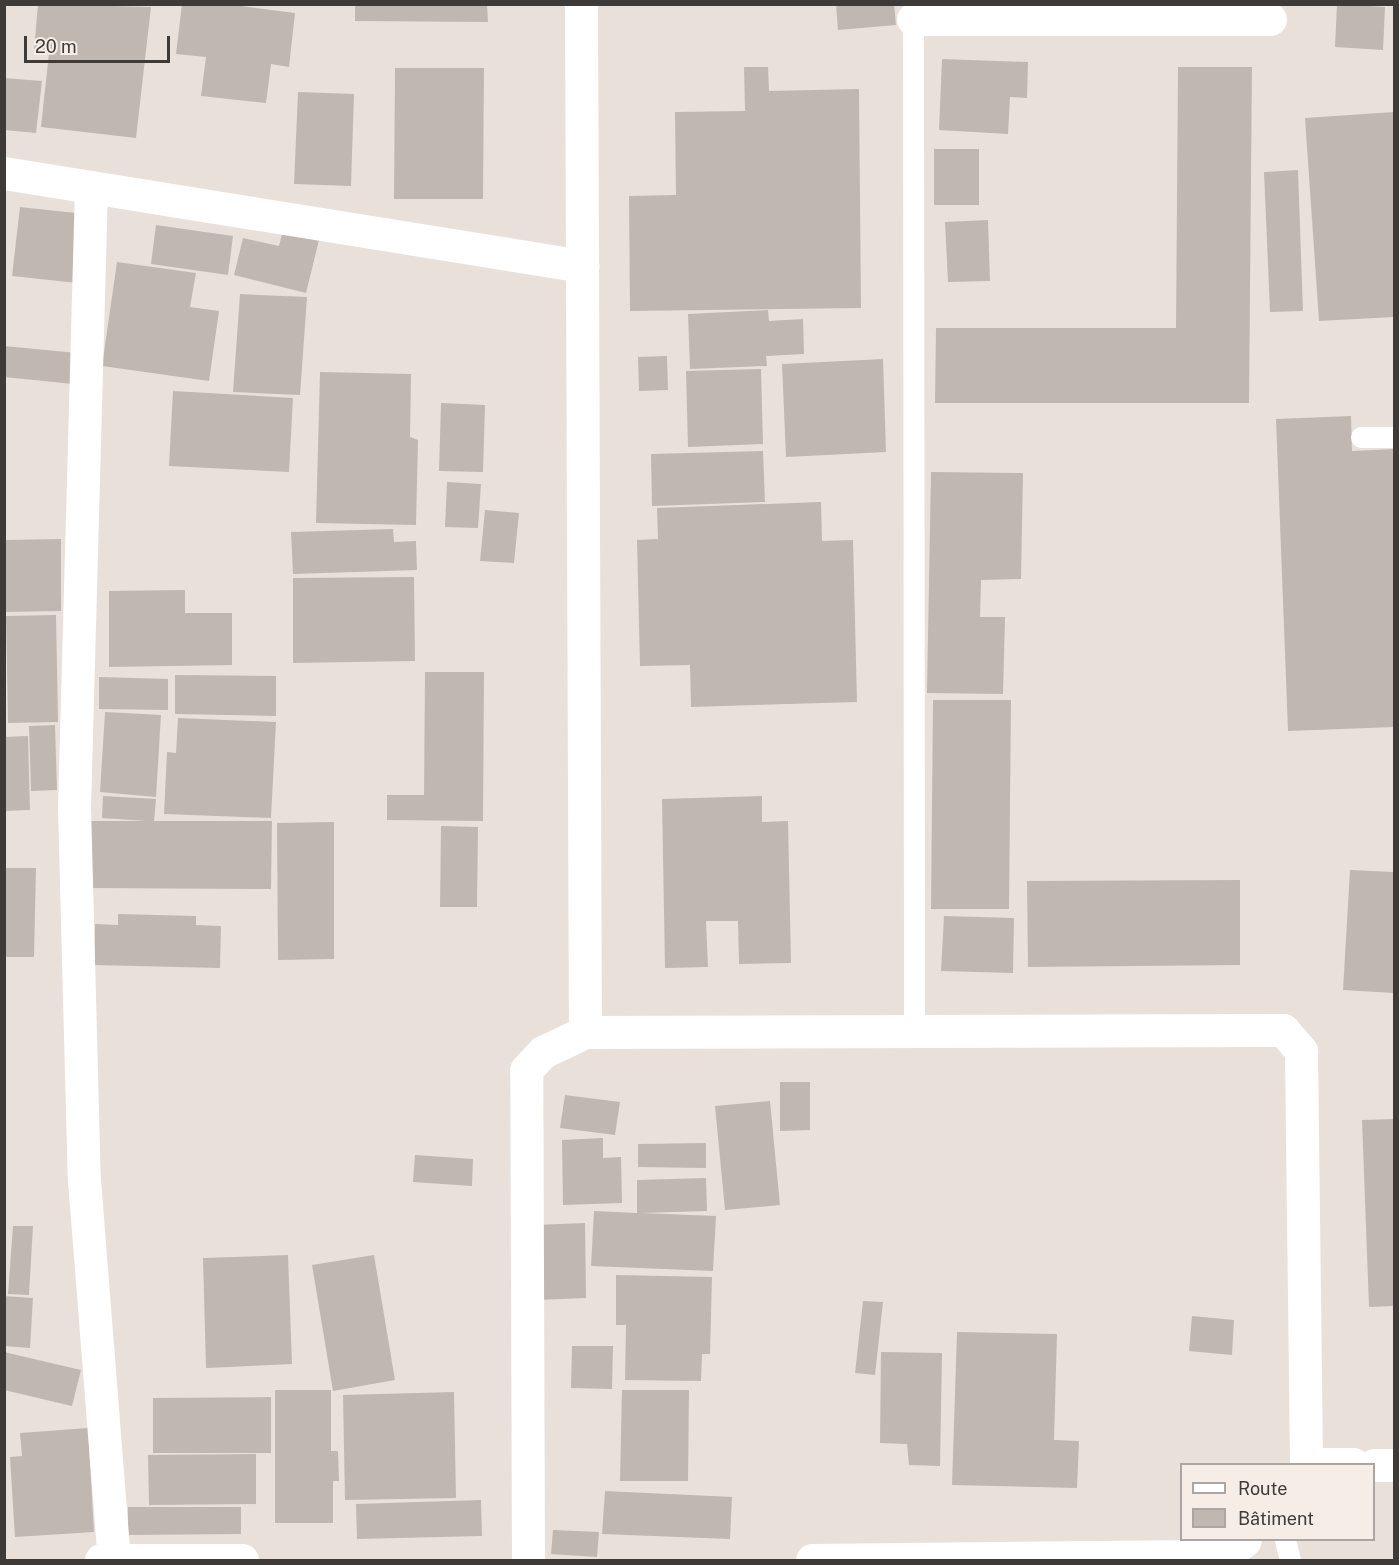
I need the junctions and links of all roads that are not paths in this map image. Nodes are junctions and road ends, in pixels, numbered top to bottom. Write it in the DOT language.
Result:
graph roads {
  1 [pos="581,4"];
  2 [pos="1093,11"];
  3 [pos="913,19"];
  4 [pos="1270,19"];
  5 [pos="4,173"];
  6 [pos="91,187"];
  7 [pos="583,266"];
  8 [pos="1361,437"];
  9 [pos="1395,437"];
  10 [pos="914,1031"];
  11 [pos="585,1032"];
  12 [pos="1307,1463"];
  13 [pos="1375,1465"];
  14 [pos="1395,1465"];
  15 [pos="1243,1541"];
  16 [pos="1285,1541"];
  17 [pos="110,1560"];
  18 [pos="242,1560"];
  19 [pos="528,1560"];
  20 [pos="812,1560"];
  21 [pos="1290,1560"];
  1 -- 7 [label="street"];
  2 -- 3 [label="street"];
  2 -- 4 [label="street"];
  3 -- 10 [label="lane"];
  5 -- 6 [label="street"];
  6 -- 7 [label="street"];
  6 -- 17 [label="street"];
  7 -- 11 [label="street"];
  8 -- 9 [label="lane"];
  10 -- 11 [label="street"];
  10 -- 12 [label="street"];
  11 -- 19 [label="street"];
  13 -- 14 [label="street"];
  15 -- 20 [label="street"];
  16 -- 21 [label="lane"];
  17 -- 18 [label="street"];
}
